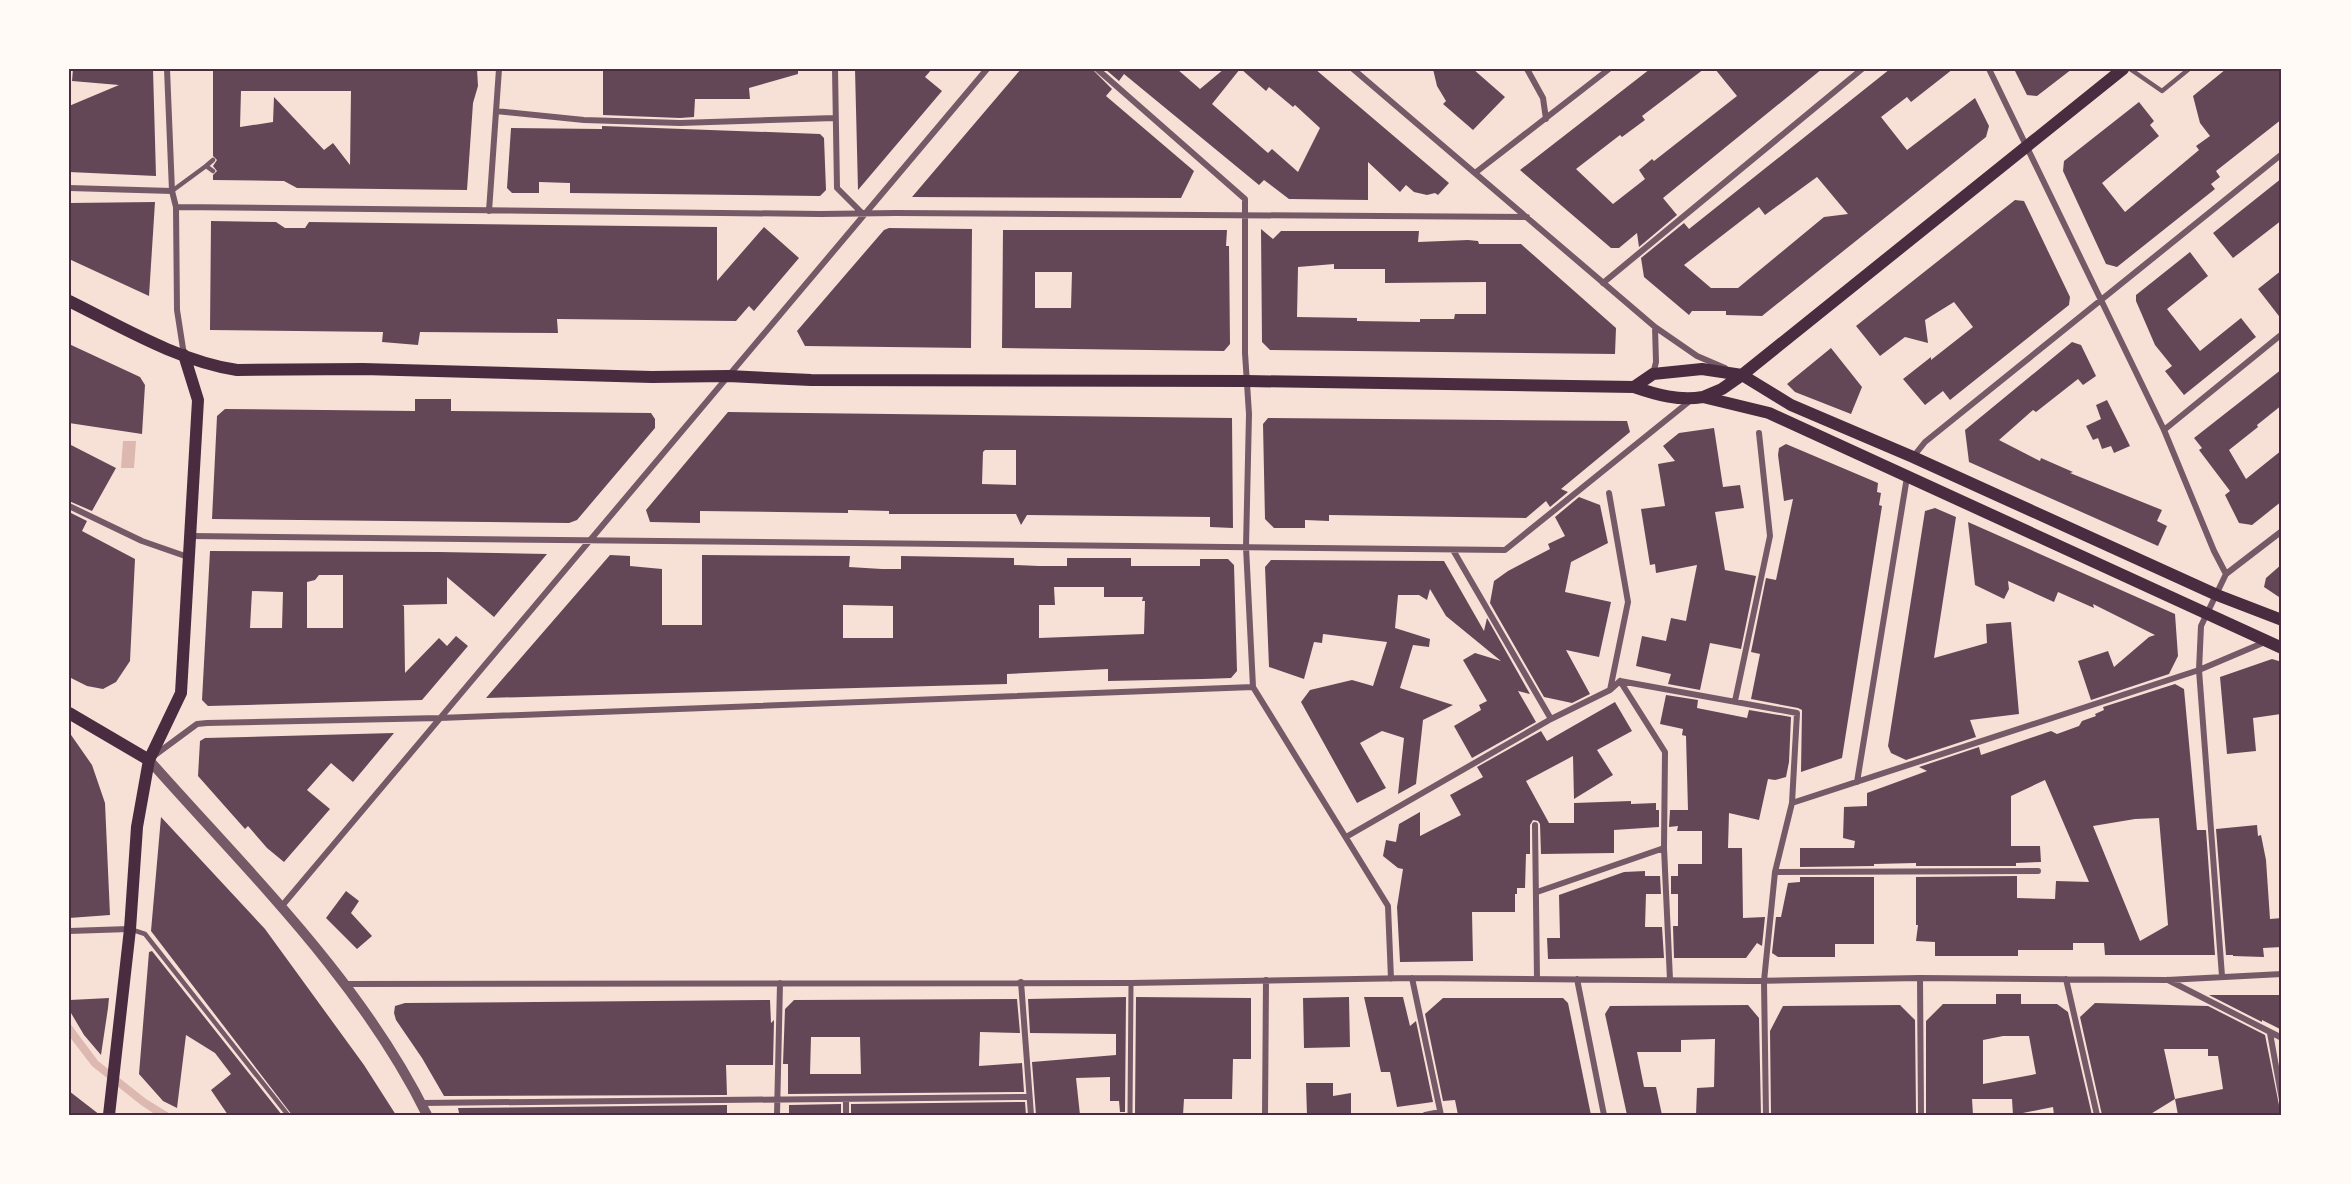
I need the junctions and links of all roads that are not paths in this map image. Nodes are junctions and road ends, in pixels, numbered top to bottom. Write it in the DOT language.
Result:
graph roads {
  1 [pos="167,69"];
  2 [pos="499,69"];
  3 [pos="835,69"];
  4 [pos="987,69"];
  5 [pos="1097,69"];
  6 [pos="1353,69"];
  7 [pos="1527,69"];
  8 [pos="1610,69"];
  9 [pos="1862,69"];
  10 [pos="1989,69"];
  11 [pos="2123,69"];
  12 [pos="2130,69"];
  13 [pos="2189,69"];
  14 [pos="496,111"];
  15 [pos="835,118"];
  16 [pos="1546,119"];
  17 [pos="2026,147"];
  18 [pos="2282,154"];
  19 [pos="213,160"];
  20 [pos="206,166"];
  21 [pos="213,171"];
  22 [pos="1475,172"];
  23 [pos="69,188"];
  24 [pos="172,191"];
  25 [pos="176,207"];
  26 [pos="489,211"];
  27 [pos="864,215"];
  28 [pos="1244,215"];
  29 [pos="1527,217"];
  30 [pos="1603,283"];
  31 [pos="2103,300"];
  32 [pos="69,302"];
  33 [pos="1656,327"];
  34 [pos="2282,334"];
  35 [pos="184,355"];
  36 [pos="1653,374"];
  37 [pos="1742,375"];
  38 [pos="728,376"];
  39 [pos="1247,381"];
  40 [pos="1634,387"];
  41 [pos="1698,398"];
  42 [pos="2164,430"];
  43 [pos="1758,433"];
  44 [pos="1912,457"];
  45 [pos="1907,477"];
  46 [pos="1609,493"];
  47 [pos="69,506"];
  48 [pos="2282,531"];
  49 [pos="190,536"];
  50 [pos="588,540"];
  51 [pos="1246,547"];
  52 [pos="1453,550"];
  53 [pos="188,557"];
  54 [pos="2226,574"];
  55 [pos="2217,595"];
  56 [pos="2208,615"];
  57 [pos="2282,620"];
  58 [pos="2267,641"];
  59 [pos="2282,648"];
  60 [pos="2199,670"];
  61 [pos="1620,681"];
  62 [pos="1253,687"];
  63 [pos="1610,690"];
  64 [pos="1735,701"];
  65 [pos="69,713"];
  66 [pos="440,718"];
  67 [pos="1551,720"];
  68 [pos="149,760"];
  69 [pos="1857,782"];
  70 [pos="1792,803"];
  71 [pos="1535,825"];
  72 [pos="1347,837"];
  73 [pos="1664,848"];
  74 [pos="2038,871"];
  75 [pos="1775,872"];
  76 [pos="1537,892"];
  77 [pos="281,907"];
  78 [pos="130,929"];
  79 [pos="69,931"];
  80 [pos="2282,974"];
  81 [pos="2222,976"];
  82 [pos="1412,978"];
  83 [pos="1920,978"];
  84 [pos="1391,979"];
  85 [pos="1538,979"];
  86 [pos="1577,979"];
  87 [pos="2066,979"];
  88 [pos="1266,980"];
  89 [pos="1670,980"];
  90 [pos="2167,980"];
  91 [pos="1764,981"];
  92 [pos="1021,982"];
  93 [pos="780,983"];
  94 [pos="1131,983"];
  95 [pos="344,984"];
  96 [pos="2270,1033"];
  97 [pos="2282,1038"];
  98 [pos="1028,1097"];
  99 [pos="777,1100"];
  100 [pos="846,1100"];
  101 [pos="2282,1100"];
  102 [pos="421,1103"];
  103 [pos="1441,1114"];
  104 [pos="109,1115"];
  105 [pos="288,1115"];
  106 [pos="427,1115"];
  107 [pos="777,1115"];
  108 [pos="846,1115"];
  109 [pos="1031,1115"];
  110 [pos="1130,1115"];
  111 [pos="1265,1115"];
  112 [pos="1425,1115"];
  113 [pos="1604,1115"];
  114 [pos="1766,1115"];
  115 [pos="1921,1115"];
  116 [pos="2097,1115"];
  1 -- 24 [label="street"];
  2 -- 14 [label="street"];
  3 -- 15 [label="street"];
  4 -- 27 [label="street"];
  5 -- 28 [label="street"];
  6 -- 22 [label="street"];
  7 -- 16 [label="street"];
  8 -- 16 [label="street"];
  9 -- 30 [label="street"];
  10 -- 17 [label="street"];
  11 -- 17 [label="main road"];
  12 -- 13 [label="lane"];
  14 -- 15 [label="street"];
  14 -- 26 [label="street"];
  15 -- 27 [label="street"];
  16 -- 22 [label="street"];
  17 -- 31 [label="street"];
  17 -- 37 [label="main road"];
  18 -- 31 [label="street"];
  19 -- 20 [label="lane"];
  20 -- 21 [label="lane"];
  20 -- 24 [label="lane"];
  22 -- 29 [label="street"];
  23 -- 24 [label="street"];
  24 -- 25 [label="street"];
  25 -- 26 [label="street"];
  25 -- 35 [label="street"];
  26 -- 27 [label="street"];
  27 -- 28 [label="street"];
  27 -- 38 [label="street"];
  28 -- 29 [label="street"];
  28 -- 39 [label="street"];
  29 -- 30 [label="street"];
  30 -- 33 [label="street"];
  31 -- 42 [label="street"];
  31 -- 44 [label="street"];
  32 -- 35 [label="main road"];
  33 -- 36 [label="street"];
  33 -- 37 [label="street"];
  34 -- 42 [label="street"];
  35 -- 38 [label="main road"];
  35 -- 49 [label="main road"];
  36 -- 37 [label="main road"];
  36 -- 40 [label="main road"];
  37 -- 41 [label="main road"];
  37 -- 44 [label="main road"];
  38 -- 39 [label="main road"];
  38 -- 50 [label="street"];
  39 -- 40 [label="main road"];
  39 -- 51 [label="street"];
  40 -- 41 [label="main road"];
  41 -- 45 [label="main road"];
  41 -- 52 [label="street"];
  42 -- 54 [label="street"];
  43 -- 64 [label="street"];
  44 -- 55 [label="main road"];
  45 -- 56 [label="main road"];
  45 -- 69 [label="street"];
  46 -- 63 [label="street"];
  47 -- 53 [label="street"];
  48 -- 54 [label="street"];
  49 -- 50 [label="street"];
  49 -- 53 [label="main road"];
  50 -- 51 [label="street"];
  50 -- 66 [label="street"];
  51 -- 52 [label="street"];
  51 -- 62 [label="street"];
  52 -- 67 [label="street"];
  53 -- 68 [label="main road"];
  54 -- 55 [label="street"];
  55 -- 56 [label="street"];
  55 -- 57 [label="main road"];
  56 -- 58 [label="main road"];
  56 -- 60 [label="street"];
  58 -- 59 [label="main road"];
  58 -- 60 [label="street"];
  60 -- 69 [label="street"];
  60 -- 81 [label="street"];
  61 -- 63 [label="street"];
  61 -- 64 [label="street"];
  61 -- 73 [label="street"];
  62 -- 66 [label="street"];
  62 -- 72 [label="street"];
  63 -- 67 [label="street"];
  64 -- 70 [label="street"];
  65 -- 68 [label="main road"];
  66 -- 68 [label="street"];
  66 -- 77 [label="street"];
  67 -- 72 [label="street"];
  68 -- 77 [label="street"];
  68 -- 78 [label="main road"];
  69 -- 70 [label="street"];
  70 -- 75 [label="street"];
  71 -- 76 [label="street"];
  72 -- 84 [label="street"];
  73 -- 76 [label="street"];
  73 -- 89 [label="street"];
  74 -- 75 [label="street"];
  75 -- 91 [label="street"];
  76 -- 85 [label="street"];
  77 -- 95 [label="street"];
  78 -- 79 [label="street"];
  78 -- 104 [label="main road"];
  78 -- 105 [label="lane"];
  80 -- 81 [label="street"];
  81 -- 90 [label="street"];
  82 -- 84 [label="street"];
  82 -- 85 [label="street"];
  82 -- 103 [label="street"];
  83 -- 87 [label="street"];
  83 -- 91 [label="street"];
  83 -- 115 [label="street"];
  84 -- 88 [label="street"];
  85 -- 86 [label="street"];
  86 -- 89 [label="street"];
  86 -- 113 [label="street"];
  87 -- 90 [label="street"];
  87 -- 116 [label="street"];
  88 -- 94 [label="street"];
  88 -- 111 [label="street"];
  89 -- 91 [label="street"];
  90 -- 96 [label="street"];
  91 -- 114 [label="street"];
  92 -- 93 [label="street"];
  92 -- 94 [label="street"];
  92 -- 98 [label="street"];
  93 -- 95 [label="street"];
  93 -- 99 [label="street"];
  94 -- 110 [label="street"];
  95 -- 102 [label="street"];
  96 -- 97 [label="street"];
  96 -- 101 [label="street"];
  98 -- 100 [label="street"];
  98 -- 109 [label="street"];
  99 -- 100 [label="street"];
  99 -- 102 [label="street"];
  99 -- 107 [label="street"];
  100 -- 108 [label="street"];
  102 -- 106 [label="street"];
  103 -- 112 [label="street"];
}
